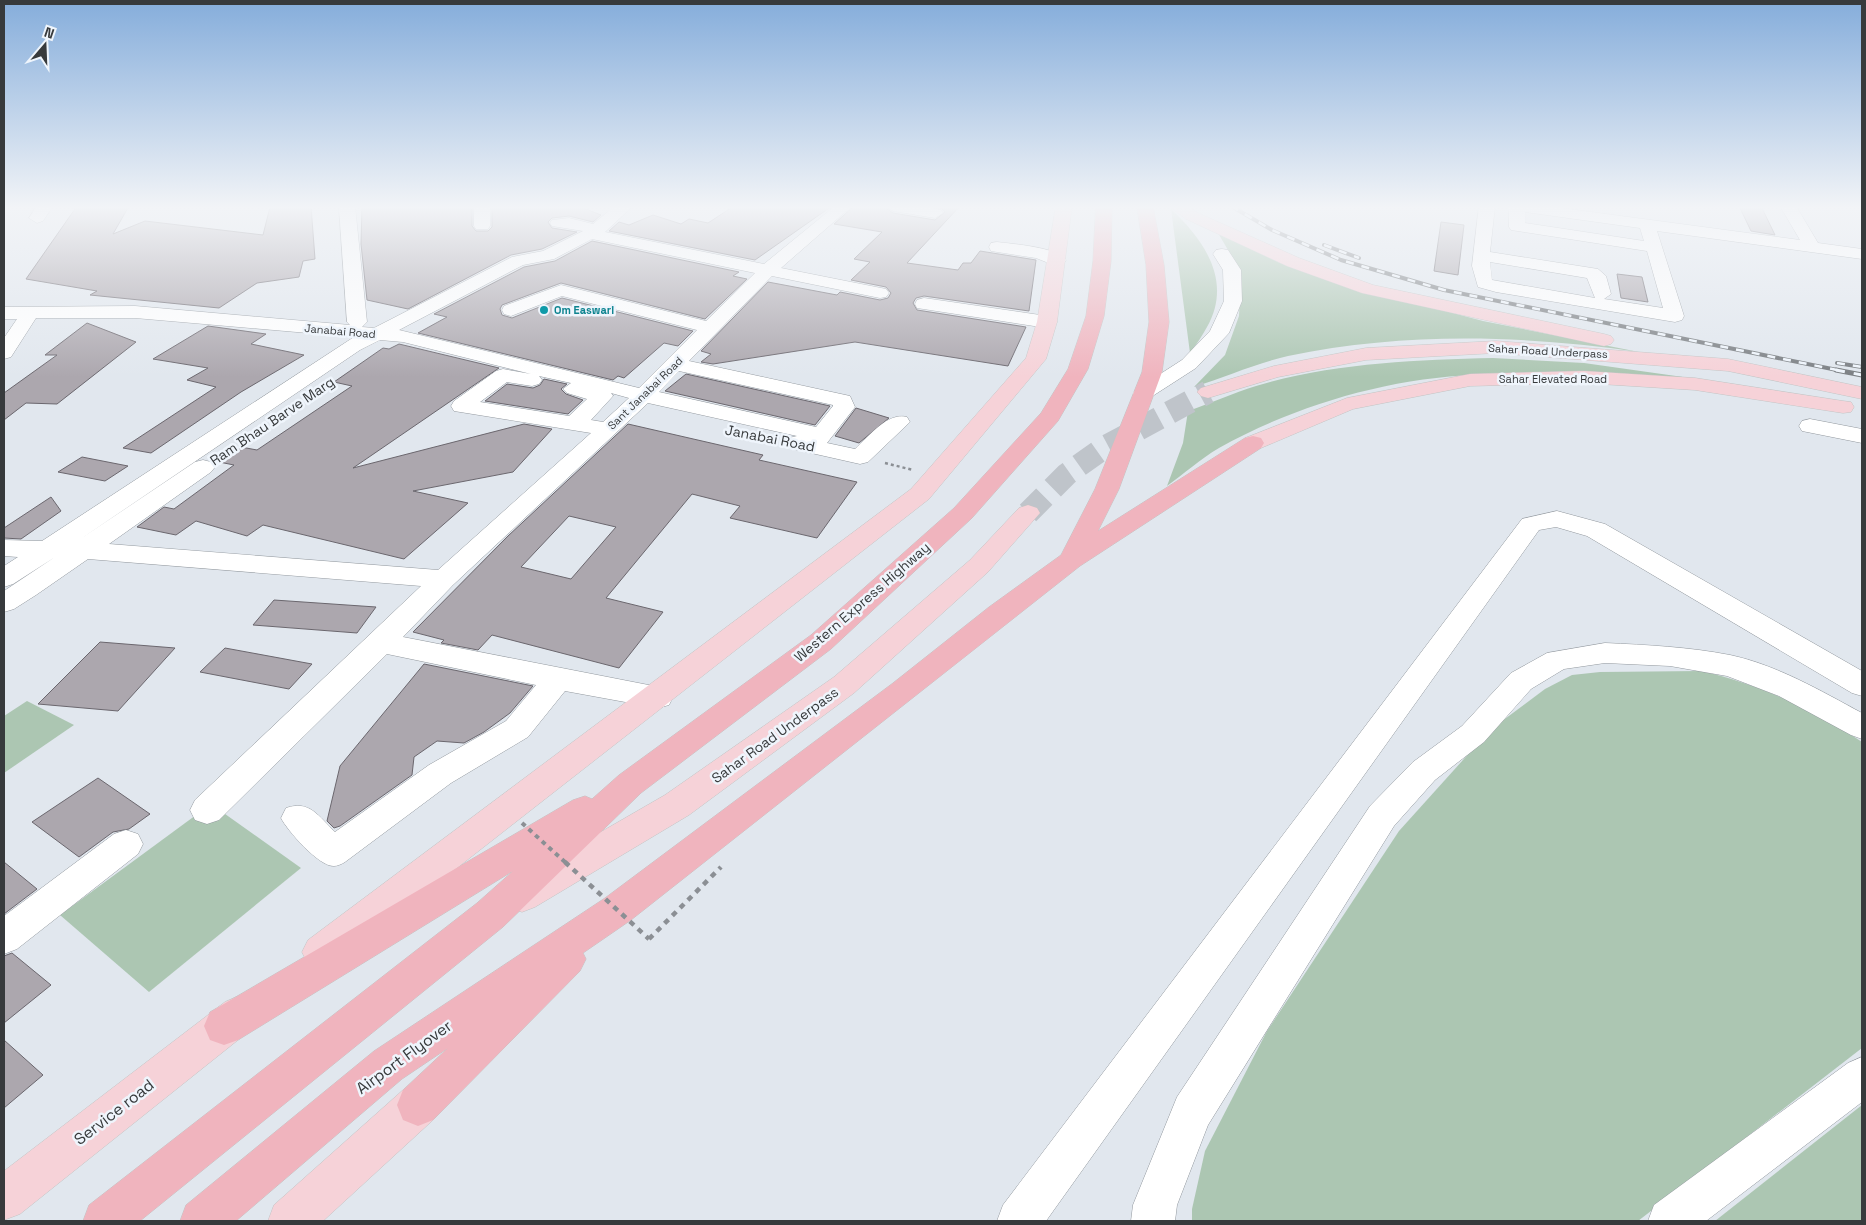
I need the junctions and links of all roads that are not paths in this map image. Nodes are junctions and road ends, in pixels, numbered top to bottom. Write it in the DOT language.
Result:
graph roads {
  1 [pos="352,263"];
  2 [pos="514,263"];
  3 [pos="542,263"];
  4 [pos="737,263"];
  5 [pos="776,263"];
  6 [pos="1056,263"];
  7 [pos="1102,263"];
  8 [pos="1155,263"];
  9 [pos="1228,263"];
  10 [pos="1296,263"];
  11 [pos="1483,263"];
  12 [pos="1529,263"];
  13 [pos="1658,263"];
  14 [pos="768,270"];
  15 [pos="880,293"];
  16 [pos="1602,294"];
  17 [pos="924,304"];
  18 [pos="511,310"];
  19 [pos="30,312"];
  20 [pos="4,313"];
  21 [pos="357,322"];
  22 [pos="1047,322"];
  23 [pos="710,328"];
  24 [pos="374,334"];
  25 [pos="403,336"];
  26 [pos="4,352"];
  27 [pos="675,364"];
  28 [pos="1728,365"];
  29 [pos="560,380"];
  30 [pos="1208,392"];
  31 [pos="1144,393"];
  32 [pos="1862,398"];
  33 [pos="636,403"];
  34 [pos="519,416"];
  35 [pos="899,422"];
  36 [pos="574,424"];
  37 [pos="1810,426"];
  38 [pos="608,429"];
  39 [pos="1862,436"];
  40 [pos="816,440"];
  41 [pos="1253,443"];
  42 [pos="1028,513"];
  43 [pos="4,548"];
  44 [pos="47,549"];
  45 [pos="84,550"];
  46 [pos="1071,560"];
  47 [pos="4,578"];
  48 [pos="444,579"];
  49 [pos="4,603"];
  50 [pos="381,643"];
  51 [pos="558,679"];
  52 [pos="1862,685"];
  53 [pos="658,697"];
  54 [pos="1862,727"];
  55 [pos="630,784"];
  56 [pos="207,810"];
  57 [pos="298,818"];
  58 [pos="126,844"];
  59 [pos="618,908"];
  60 [pos="490,915"];
  61 [pos="4,937"];
  62 [pos="224,1026"];
  63 [pos="1862,1077"];
  64 [pos="418,1105"];
  65 [pos="4,1198"];
  66 [pos="105,1221"];
  67 [pos="202,1221"];
  68 [pos="290,1221"];
  69 [pos="1019,1221"];
  70 [pos="1153,1221"];
  71 [pos="1670,1221"];
  1 -- 21 [label="street"];
  2 -- 24 [label="street, Ram Bhau Barve Marg"];
  3 -- 25 [label="street, Ram Bhau Barve Marg"];
  4 -- 14 [label="street"];
  5 -- 14 [label="street, Sant Janabai Road"];
  6 -- 22 [label="main road, Service road"];
  7 -- 55 [label="highway, Western Express Highway"];
  8 -- 31 [label="highway"];
  9 -- 31 [label="street"];
  10 -- 28 [label="main road"];
  11 -- 13 [label="street"];
  12 -- 16 [label="street"];
  14 -- 15 [label="street"];
  14 -- 23 [label="street, Sant Janabai Road"];
  17 -- 22 [label="street"];
  18 -- 23 [label="street"];
  19 -- 20 [label="street, Janabai Road"];
  19 -- 24 [label="street, Janabai Road"];
  19 -- 26 [label="street"];
  22 -- 53 [label="main road, Service road"];
  23 -- 27 [label="street, Sant Janabai Road"];
  24 -- 25 [label="street, Janabai Road"];
  24 -- 44 [label="street, Ram Bhau Barve Marg"];
  25 -- 29 [label="street, Janabai Road"];
  25 -- 45 [label="street, Ram Bhau Barve Marg"];
  27 -- 33 [label="street, Sant Janabai Road"];
  27 -- 40 [label="street"];
  28 -- 30 [label="main road, Sahar Road Underpass"];
  28 -- 32 [label="main road, Sahar Road Underpass"];
  29 -- 33 [label="street, Janabai Road"];
  29 -- 34 [label="street"];
  29 -- 34 [label="street"];
  29 -- 36 [label="street"];
  31 -- 46 [label="highway"];
  32 -- 41 [label="main road, Sahar Elevated Road"];
  33 -- 38 [label="street, Sant Janabai Road"];
  33 -- 40 [label="street, Janabai Road"];
  34 -- 36 [label="street"];
  35 -- 40 [label="street, Janabai Road"];
  36 -- 38 [label="street"];
  37 -- 39 [label="street"];
  38 -- 48 [label="street, Sant Janabai Road"];
  41 -- 46 [label="highway"];
  42 -- 60 [label="main road, Sahar Road Underpass"];
  43 -- 44 [label="street"];
  44 -- 45 [label="street"];
  44 -- 47 [label="street, Ram Bhau Barve Marg"];
  45 -- 48 [label="street"];
  45 -- 49 [label="street, Ram Bhau Barve Marg"];
  46 -- 59 [label="highway"];
  48 -- 50 [label="street, Sant Janabai Road"];
  50 -- 51 [label="street"];
  50 -- 56 [label="street, Sant Janabai Road"];
  51 -- 53 [label="street"];
  51 -- 57 [label="street"];
  52 -- 69 [label="street"];
  53 -- 62 [label="main road, Service road"];
  54 -- 70 [label="street"];
  55 -- 60 [label="highway, Western Express Highway"];
  55 -- 62 [label="highway"];
  58 -- 61 [label="street"];
  59 -- 64 [label="highway"];
  59 -- 67 [label="highway, Airport Flyover"];
  60 -- 66 [label="highway"];
  62 -- 65 [label="main road, Service road"];
  63 -- 71 [label="street"];
  64 -- 68 [label="main road"];
}
